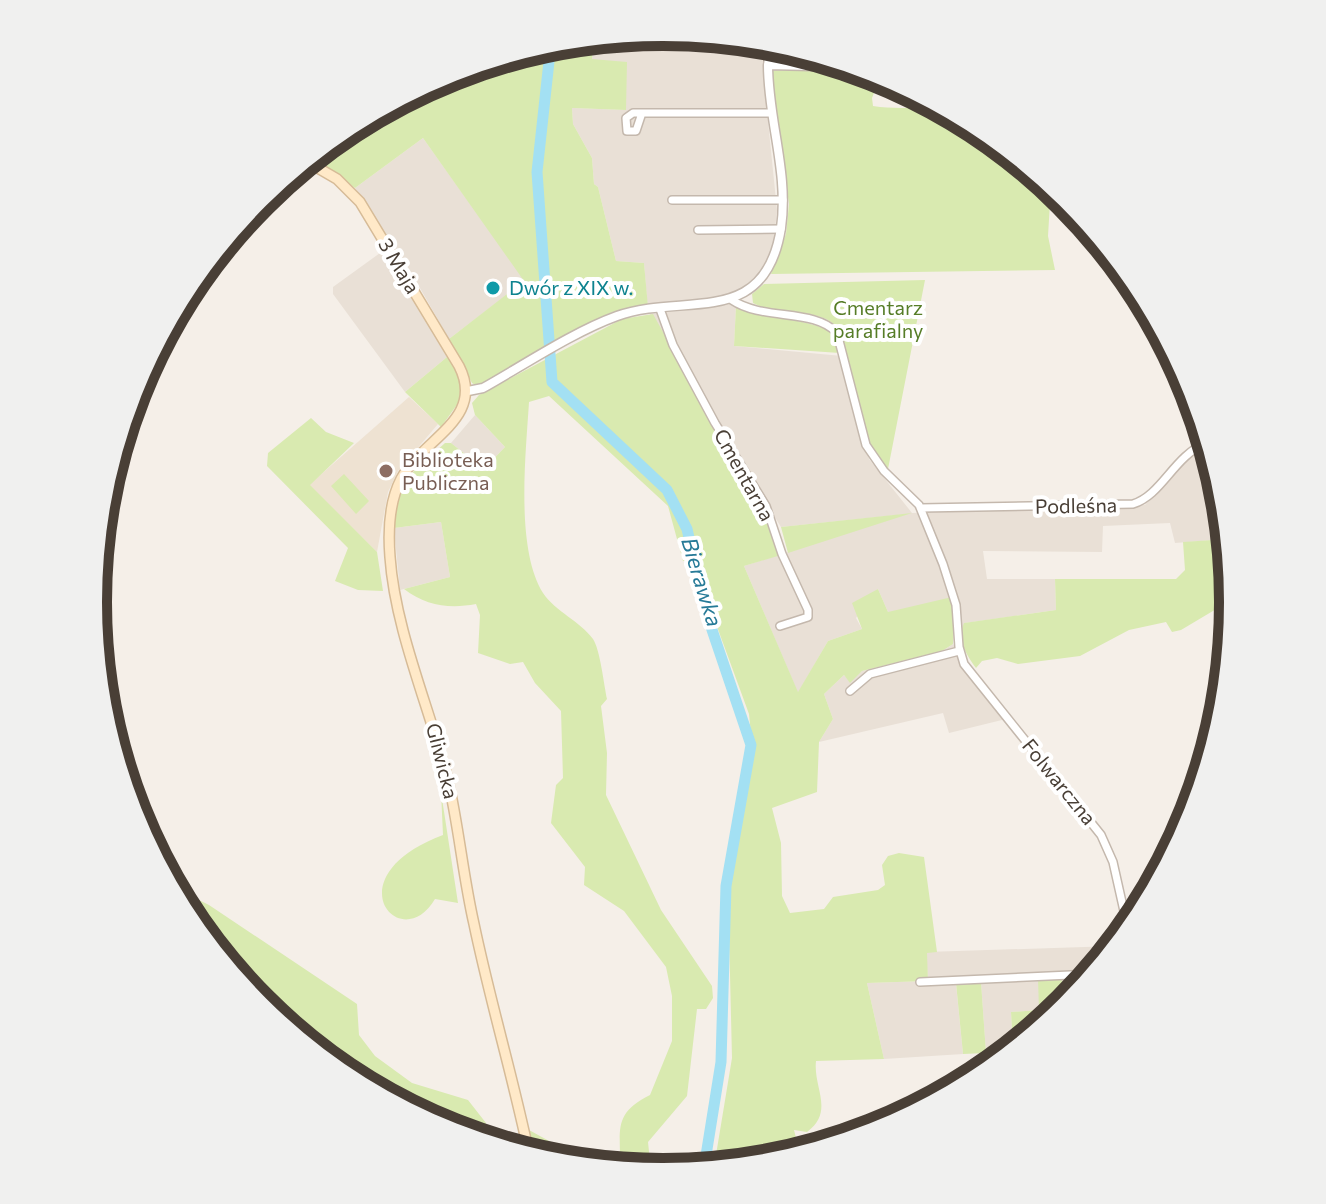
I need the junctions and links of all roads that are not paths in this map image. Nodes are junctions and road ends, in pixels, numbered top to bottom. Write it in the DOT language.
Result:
graph roads {
  1 [pos="768,56"];
  2 [pos="768,65"];
  3 [pos="810,66"];
  4 [pos="642,113"];
  5 [pos="771,113"];
  6 [pos="317,168"];
  7 [pos="672,200"];
  8 [pos="783,200"];
  9 [pos="781,229"];
  10 [pos="698,230"];
  11 [pos="732,300"];
  12 [pos="660,309"];
  13 [pos="468,391"];
  14 [pos="1197,448"];
  15 [pos="921,508"];
  16 [pos="780,626"];
  17 [pos="959,651"];
  18 [pos="850,691"];
  19 [pos="1124,912"];
  20 [pos="1075,975"];
  21 [pos="920,982"];
  22 [pos="526,1141"];
  1 -- 2 [label="street"];
  2 -- 3 [label="street"];
  2 -- 5 [label="street"];
  4 -- 5 [label="street"];
  5 -- 8 [label="street"];
  6 -- 13 [label="main road, 3 Maja"];
  7 -- 8 [label="street"];
  8 -- 9 [label="street"];
  9 -- 10 [label="street"];
  9 -- 11 [label="street"];
  11 -- 12 [label="street"];
  11 -- 15 [label="street, Folwarczna"];
  12 -- 13 [label="street"];
  12 -- 16 [label="street, Cmentarna"];
  13 -- 22 [label="main road, Gliwicka"];
  14 -- 15 [label="street, Podleśna"];
  15 -- 17 [label="street, Folwarczna"];
  17 -- 18 [label="street"];
  17 -- 19 [label="street, Folwarczna"];
  20 -- 21 [label="street"];
}
